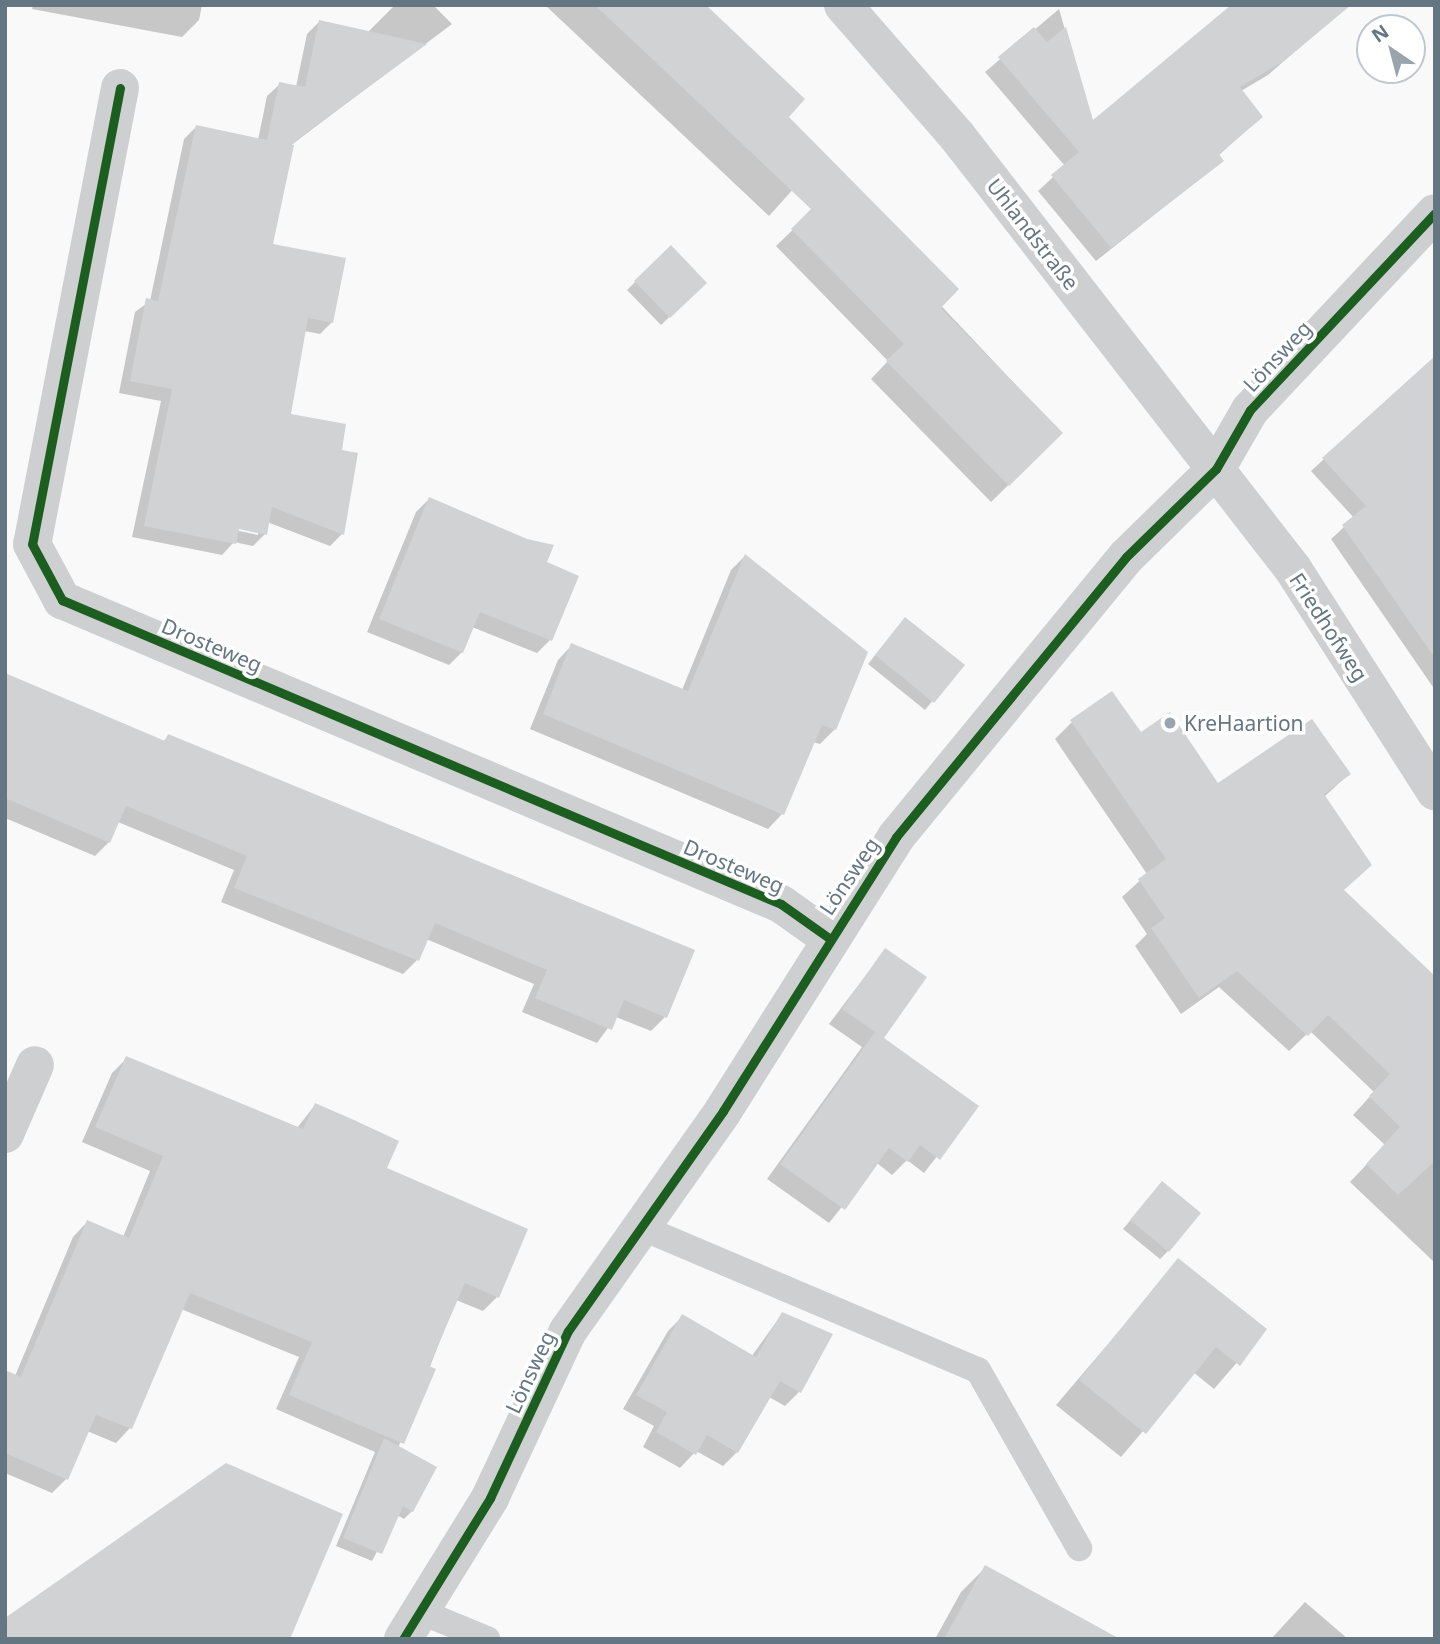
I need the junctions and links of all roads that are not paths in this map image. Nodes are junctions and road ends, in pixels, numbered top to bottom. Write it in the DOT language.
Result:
graph roads {
  1 [pos="843,5"];
  2 [pos="120,88"];
  3 [pos="1435,213"];
  4 [pos="1216,469"];
  5 [pos="1435,791"];
  6 [pos="829,938"];
  7 [pos="35,1065"];
  8 [pos="5,1134"];
  9 [pos="638,1226"];
  10 [pos="1079,1548"];
  11 [pos="411,1625"];
  12 [pos="487,1639"];
  1 -- 4 [label="street, Uhlandstraße"];
  2 -- 6 [label="street, Drosteweg"];
  3 -- 4 [label="street, Lönsweg"];
  4 -- 5 [label="street, Friedhofweg"];
  4 -- 6 [label="street, Lönsweg"];
  6 -- 9 [label="street, Lönsweg"];
  7 -- 8 [label="street"];
  9 -- 10 [label="lane"];
  9 -- 11 [label="street, Lönsweg"];
  11 -- 12 [label="lane"];
}
